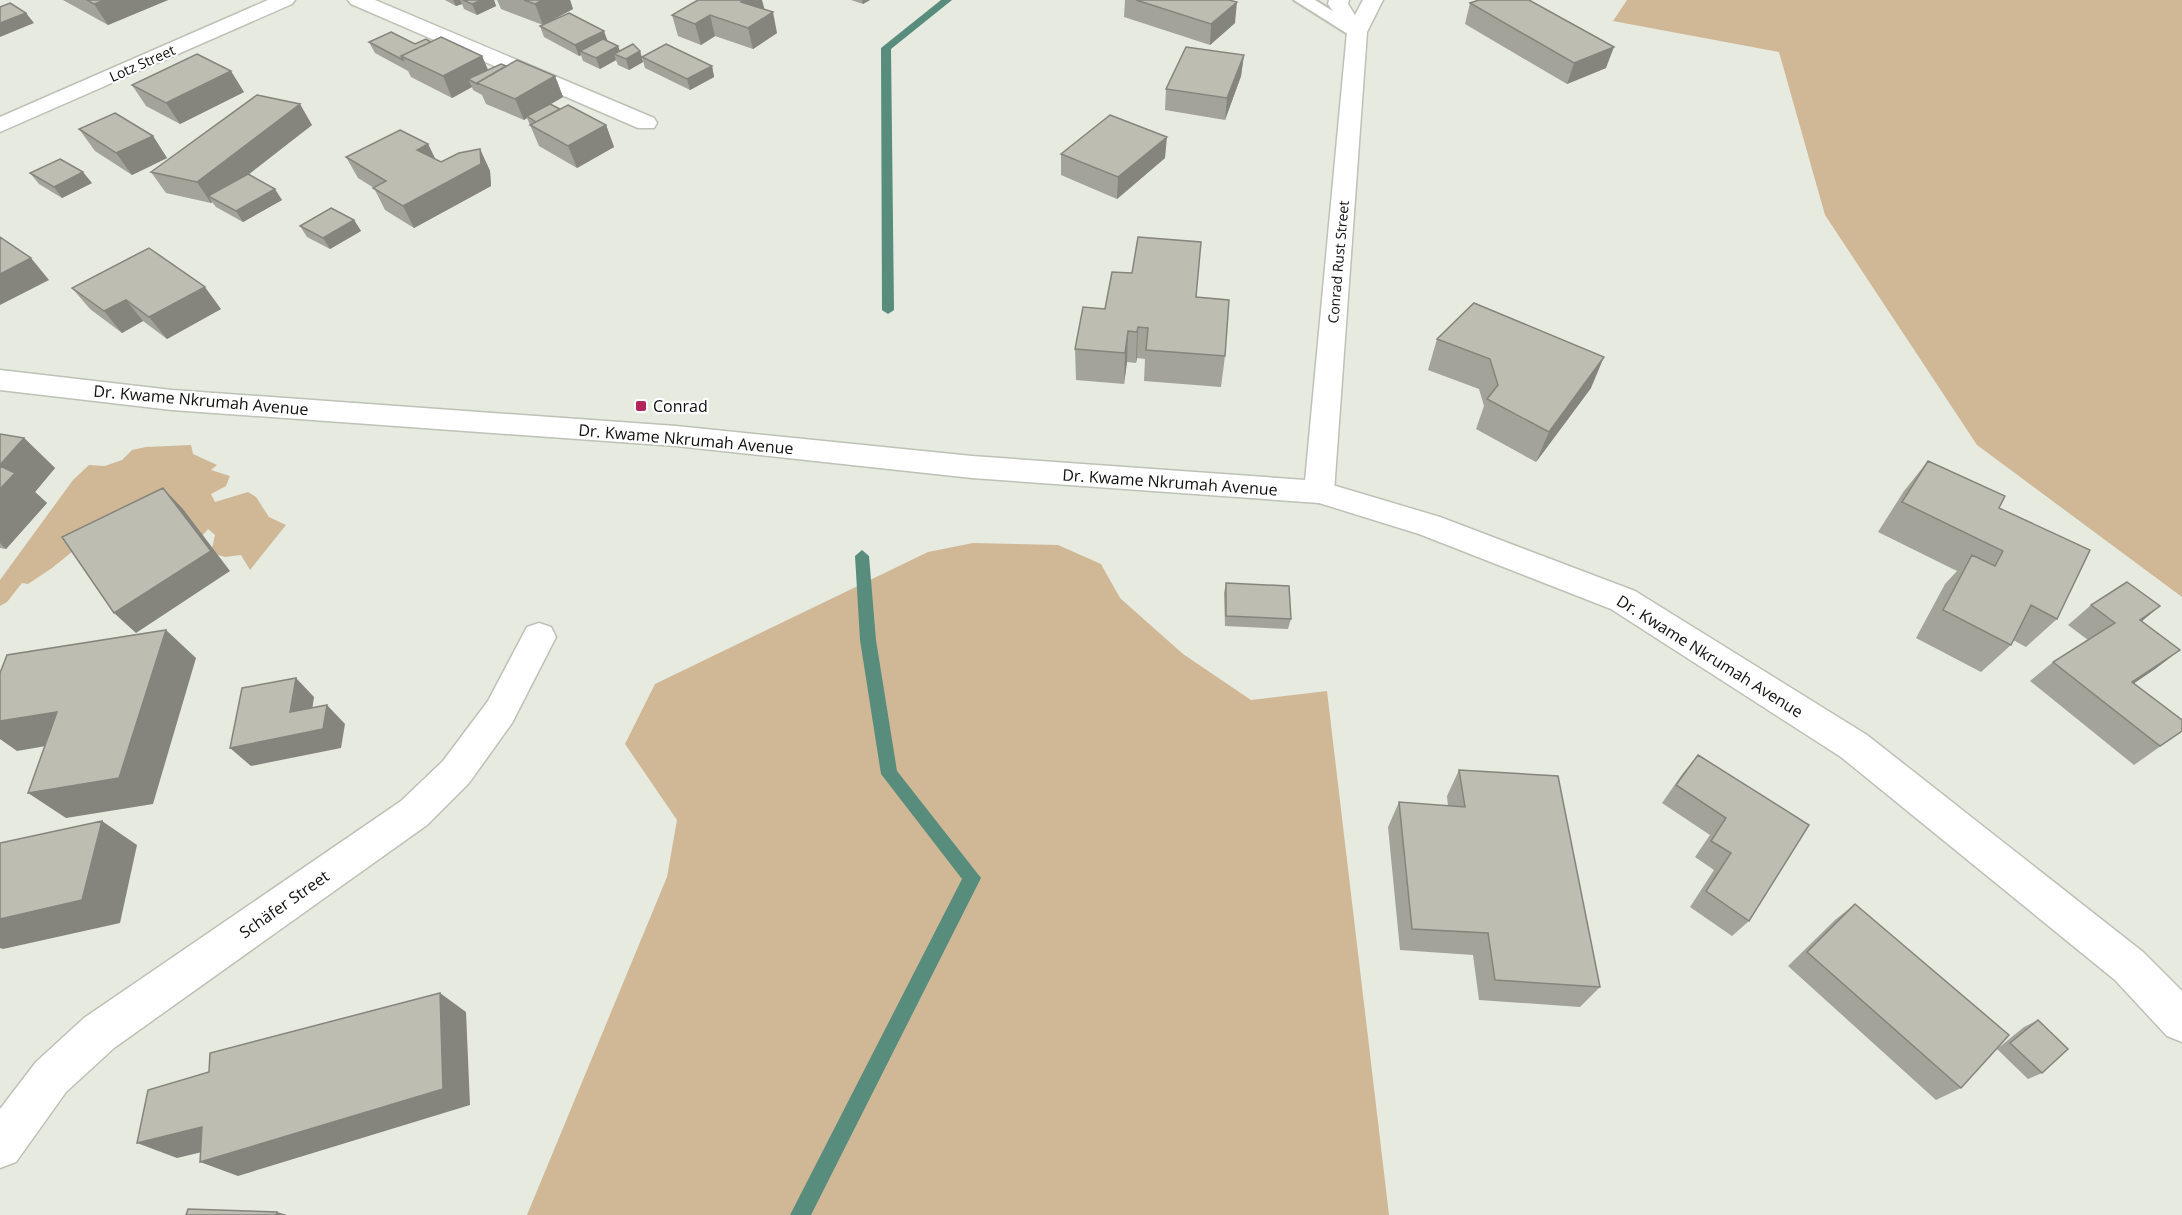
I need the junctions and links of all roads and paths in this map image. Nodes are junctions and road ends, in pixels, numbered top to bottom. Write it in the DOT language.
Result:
graph roads {
  1 [pos="285,0"];
  2 [pos="358,0"];
  3 [pos="1303,0"];
  4 [pos="1339,0"];
  5 [pos="1373,0"];
  6 [pos="1357,32"];
  7 [pos="646,123"];
  8 [pos="0,125"];
  9 [pos="0,380"];
  10 [pos="1319,492"];
  11 [pos="539,637"];
  12 [pos="2182,1021"];
  13 [pos="0,1146"];
  1 -- 8 [label="street, Lotz Street"];
  2 -- 7 [label="street"];
  3 -- 6 [label="lane"];
  4 -- 6 [label="street"];
  5 -- 6 [label="street, Conrad Rust Street"];
  6 -- 10 [label="street, Conrad Rust Street"];
  9 -- 10 [label="street, Dr. Kwame Nkrumah Avenue"];
  10 -- 12 [label="street, Dr. Kwame Nkrumah Avenue"];
  11 -- 13 [label="street, Schäfer Street"];
}
